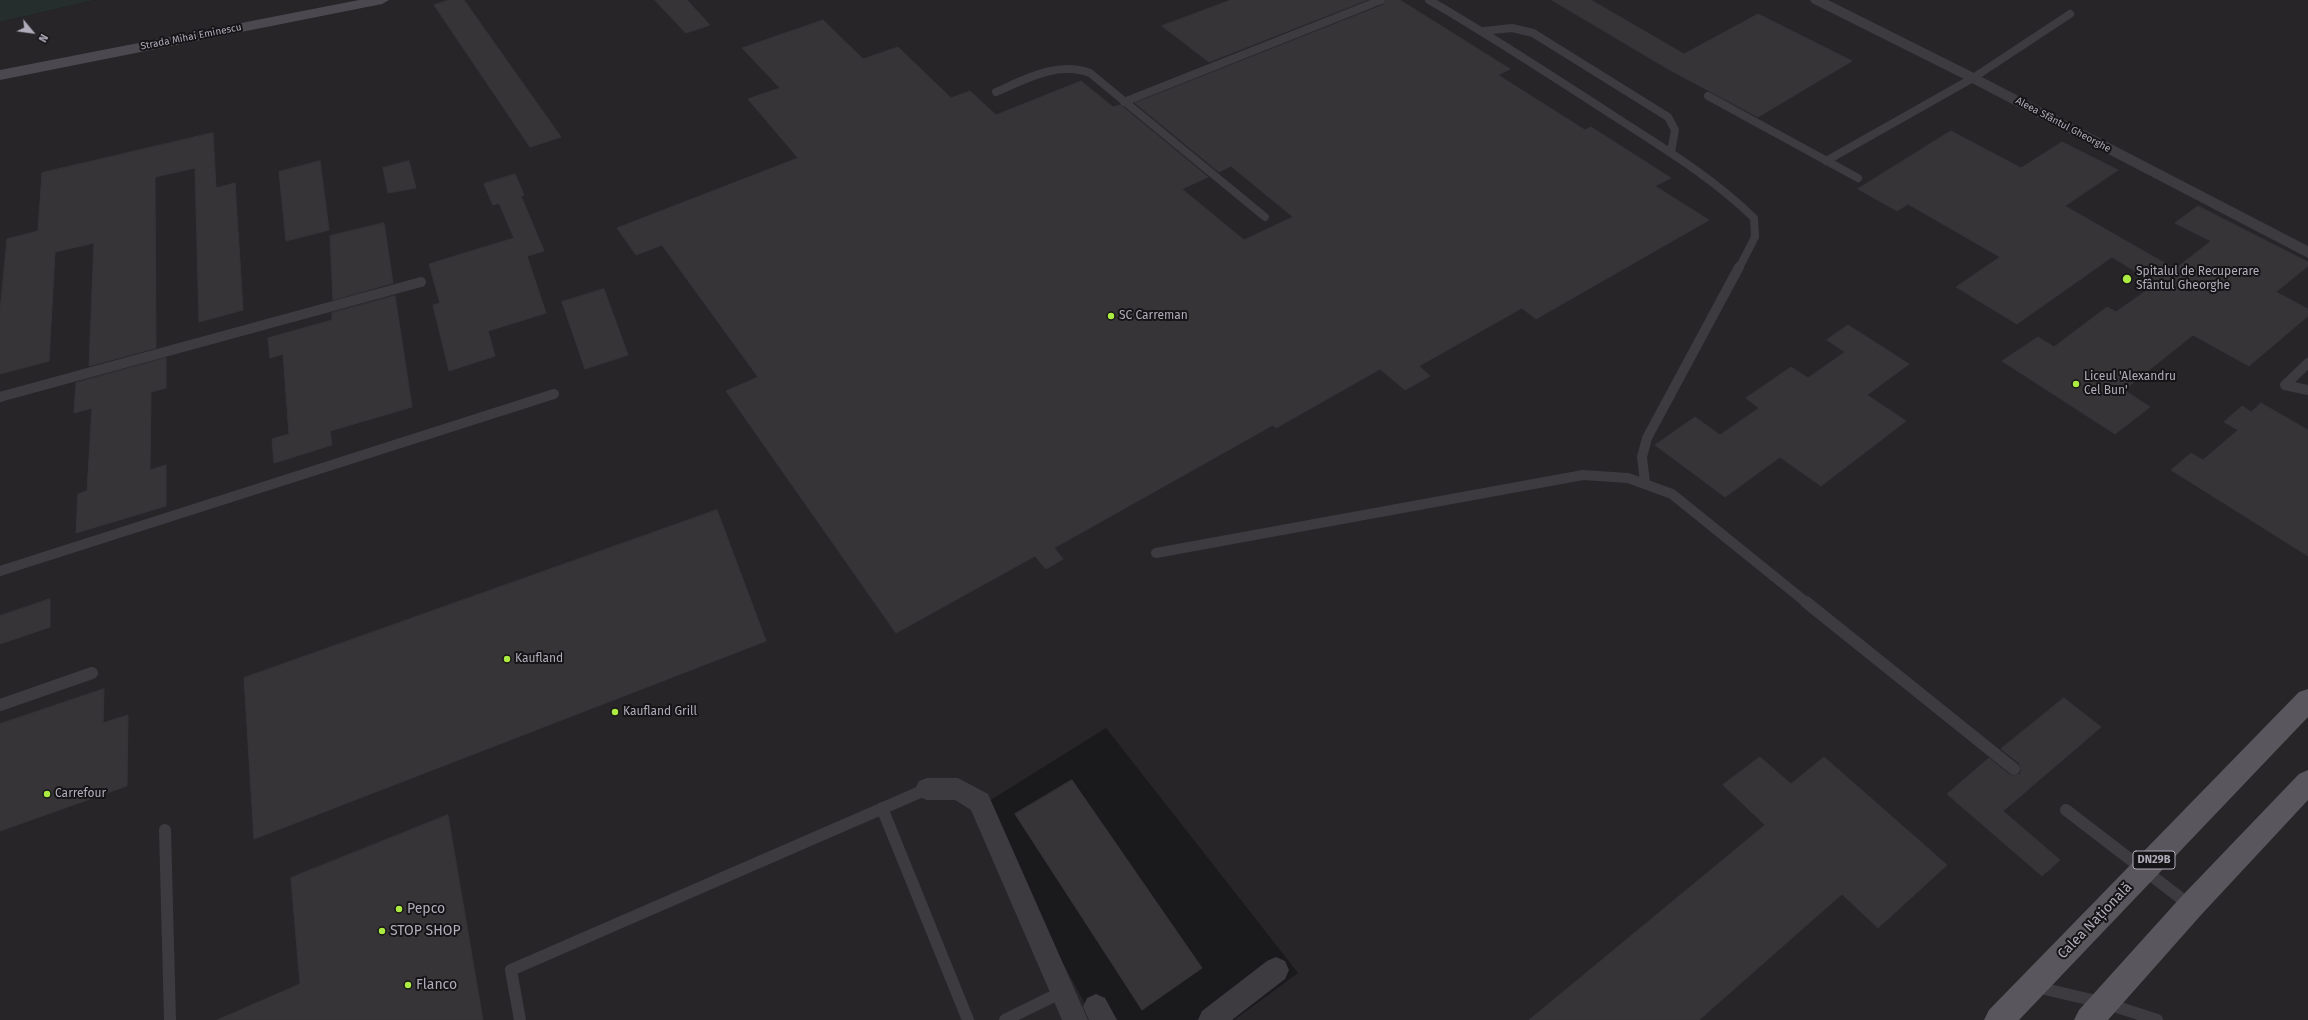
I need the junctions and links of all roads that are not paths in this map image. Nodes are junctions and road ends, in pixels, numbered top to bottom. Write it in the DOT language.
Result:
graph roads {
  1 [pos="382,0"];
  2 [pos="1380,0"];
  3 [pos="1429,0"];
  4 [pos="1817,0"];
  5 [pos="2070,14"];
  6 [pos="1484,31"];
  7 [pos="0,75"];
  8 [pos="1974,78"];
  9 [pos="996,92"];
  10 [pos="1708,96"];
  11 [pos="1124,102"];
  12 [pos="1671,152"];
  13 [pos="1826,161"];
  14 [pos="1858,178"];
  15 [pos="1265,217"];
  16 [pos="2308,252"];
  17 [pos="421,282"];
  18 [pos="2308,363"];
  19 [pos="2308,390"];
  20 [pos="554,394"];
  21 [pos="0,397"];
  22 [pos="1645,482"];
  23 [pos="1156,553"];
  24 [pos="0,572"];
  25 [pos="92,673"];
  26 [pos="2308,700"];
  27 [pos="0,705"];
  28 [pos="2014,769"];
  29 [pos="2308,782"];
  30 [pos="927,789"];
  31 [pos="882,808"];
  32 [pos="2066,810"];
  33 [pos="165,830"];
  34 [pos="2145,870"];
  35 [pos="2191,906"];
  36 [pos="1276,970"];
  37 [pos="2032,986"];
  38 [pos="1062,992"];
  39 [pos="2097,1012"];
  40 [pos="1091,1016"];
  41 [pos="170,1020"];
  42 [pos="520,1020"];
  43 [pos="968,1020"];
  44 [pos="1005,1020"];
  45 [pos="1211,1020"];
  46 [pos="1999,1020"];
  47 [pos="2157,1020"];
  1 -- 7 [label="street, Strada Mihai Eminescu"];
  2 -- 11 [label="lane"];
  3 -- 6 [label="lane"];
  4 -- 8 [label="street, Aleea Sfântul Gheorghe"];
  5 -- 8 [label="lane"];
  6 -- 12 [label="lane"];
  6 -- 12 [label="lane"];
  8 -- 13 [label="lane"];
  8 -- 16 [label="street, Aleea Sfântul Gheorghe"];
  9 -- 11 [label="lane"];
  10 -- 13 [label="lane"];
  11 -- 15 [label="lane"];
  12 -- 22 [label="lane"];
  13 -- 14 [label="lane"];
  17 -- 21 [label="lane"];
  18 -- 19 [label="lane"];
  20 -- 24 [label="lane"];
  22 -- 23 [label="lane"];
  22 -- 28 [label="lane"];
  25 -- 27 [label="lane"];
  26 -- 34 [label="main road, Calea Națională / DN29B"];
  29 -- 35 [label="main road"];
  30 -- 31 [label="lane"];
  30 -- 38 [label="street"];
  31 -- 42 [label="lane"];
  31 -- 43 [label="lane"];
  32 -- 34 [label="lane"];
  33 -- 41 [label="lane"];
  34 -- 35 [label="lane"];
  34 -- 37 [label="main road, Calea Națională / DN29B"];
  35 -- 39 [label="main road"];
  36 -- 45 [label="street"];
  37 -- 39 [label="lane"];
  37 -- 46 [label="main road, Calea Națională / DN29B"];
  38 -- 40 [label="street"];
  38 -- 44 [label="lane"];
  39 -- 47 [label="lane"];
}
